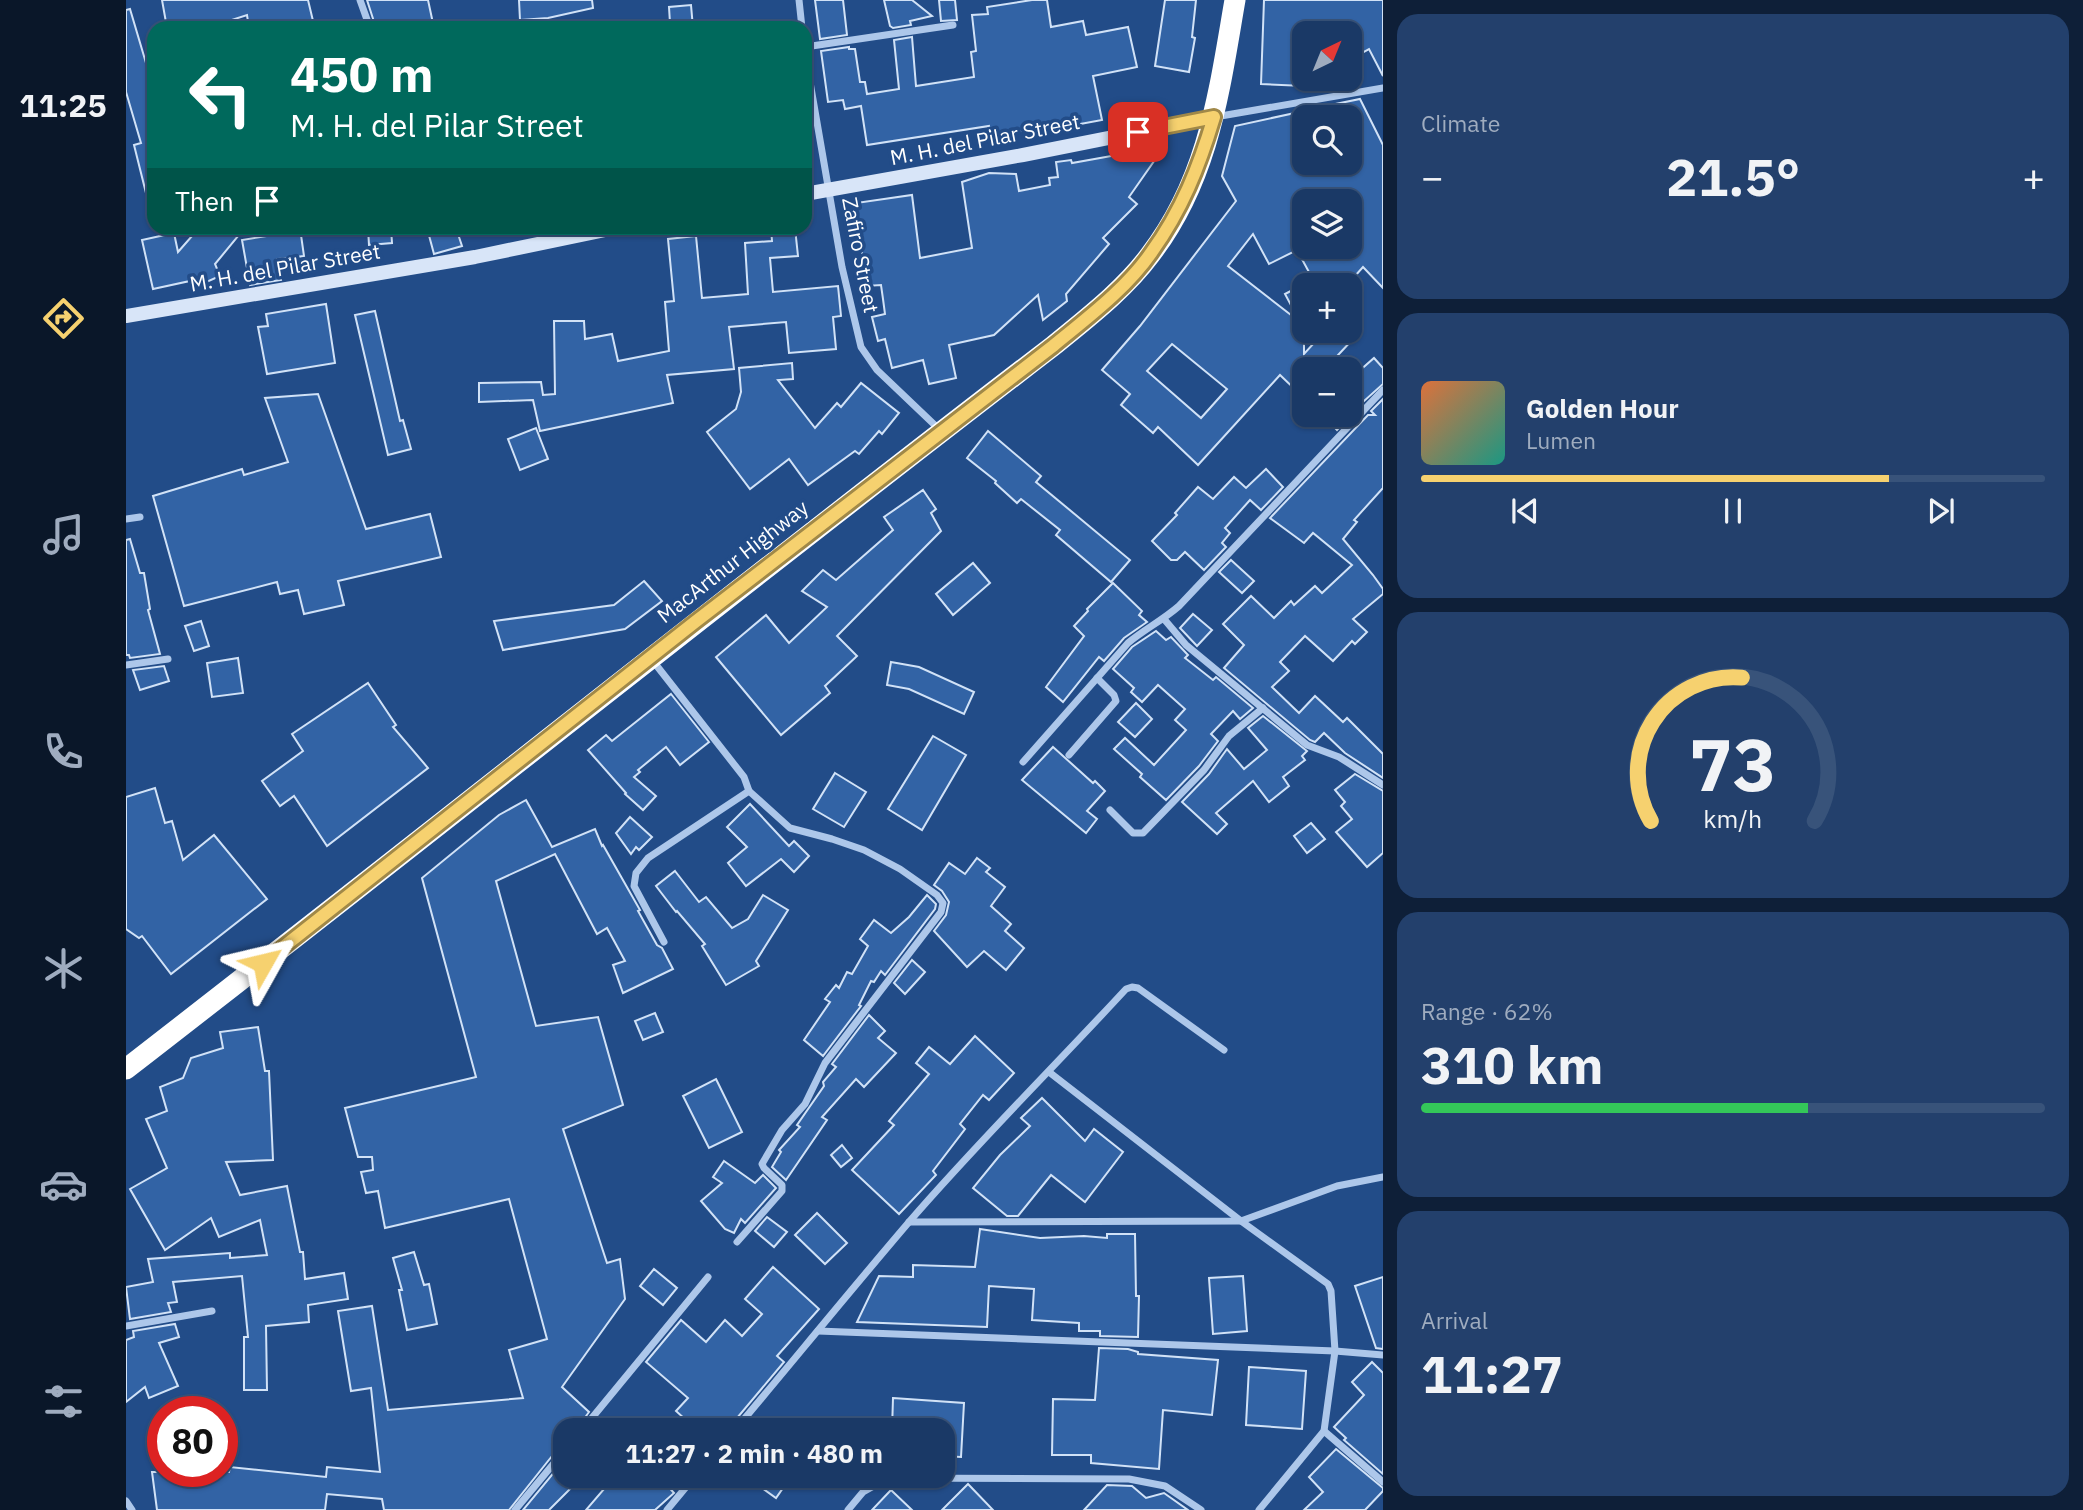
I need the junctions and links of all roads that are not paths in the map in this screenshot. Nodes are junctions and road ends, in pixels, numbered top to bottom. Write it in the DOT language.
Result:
graph roads {
  1 [pos="360,0"];
  2 [pos="799,0"];
  3 [pos="1235,0"];
  4 [pos="368,21"];
  5 [pos="801,21"];
  6 [pos="953,25"];
  7 [pos="812,46"];
  8 [pos="1383,88"];
  9 [pos="812,92"];
  10 [pos="1214,117"];
  11 [pos="830,190"];
  12 [pos="812,193"];
  13 [pos="581,235"];
  14 [pos="126,316"];
  15 [pos="1383,390"];
  16 [pos="942,431"];
  17 [pos="140,517"];
  18 [pos="126,519"];
  19 [pos="1164,619"];
  20 [pos="650,657"];
  21 [pos="168,659"];
  22 [pos="126,665"];
  23 [pos="1097,678"];
  24 [pos="1263,708"];
  25 [pos="1069,755"];
  26 [pos="1023,762"];
  27 [pos="1383,785"];
  28 [pos="749,791"];
  29 [pos="1110,810"];
  30 [pos="664,942"];
  31 [pos="1224,1050"];
  32 [pos="126,1069"];
  33 [pos="1049,1072"];
  34 [pos="1383,1177"];
  35 [pos="1241,1221"];
  36 [pos="909,1222"];
  37 [pos="737,1242"];
  38 [pos="708,1277"];
  39 [pos="212,1311"];
  40 [pos="126,1326"];
  41 [pos="818,1331"];
  42 [pos="1335,1351"];
  43 [pos="1383,1355"];
  44 [pos="592,1418"];
  45 [pos="744,1418"];
  46 [pos="1324,1431"];
  47 [pos="553,1464"];
  48 [pos="1383,1482"];
  49 [pos="685,1488"];
  50 [pos="126,1501"];
  51 [pos="132,1510"];
  52 [pos="515,1510"];
  53 [pos="667,1510"];
  54 [pos="848,1510"];
  55 [pos="1201,1510"];
  56 [pos="1259,1510"];
  1 -- 4 [label="street"];
  2 -- 5 [label="street"];
  3 -- 10 [label="highway, MacArthur Highway"];
  6 -- 7 [label="street"];
  8 -- 10 [label="street"];
  9 -- 11 [label="street, Zafiro Street"];
  10 -- 11 [label="street, M. H. del Pilar Street"];
  10 -- 16 [label="highway, MacArthur Highway"];
  11 -- 12 [label="street, M. H. del Pilar Street"];
  11 -- 16 [label="street, Zafiro Street"];
  13 -- 14 [label="street, M. H. del Pilar Street"];
  15 -- 19 [label="street"];
  16 -- 20 [label="highway, MacArthur Highway"];
  17 -- 18 [label="street"];
  19 -- 23 [label="street"];
  19 -- 24 [label="street"];
  20 -- 28 [label="street"];
  20 -- 32 [label="highway, MacArthur Highway"];
  21 -- 22 [label="street"];
  23 -- 25 [label="street"];
  23 -- 26 [label="street"];
  24 -- 27 [label="street"];
  24 -- 29 [label="street"];
  28 -- 30 [label="street"];
  28 -- 37 [label="street"];
  31 -- 33 [label="street"];
  33 -- 35 [label="street"];
  33 -- 36 [label="street"];
  34 -- 35 [label="street"];
  35 -- 36 [label="street"];
  35 -- 42 [label="street"];
  36 -- 41 [label="street"];
  38 -- 44 [label="street"];
  39 -- 40 [label="street"];
  41 -- 42 [label="street"];
  41 -- 45 [label="street"];
  42 -- 43 [label="street"];
  42 -- 46 [label="street"];
  46 -- 48 [label="street"];
  46 -- 56 [label="street"];
  47 -- 52 [label="street"];
  49 -- 53 [label="street"];
  50 -- 51 [label="street"];
  54 -- 55 [label="street"];
}
